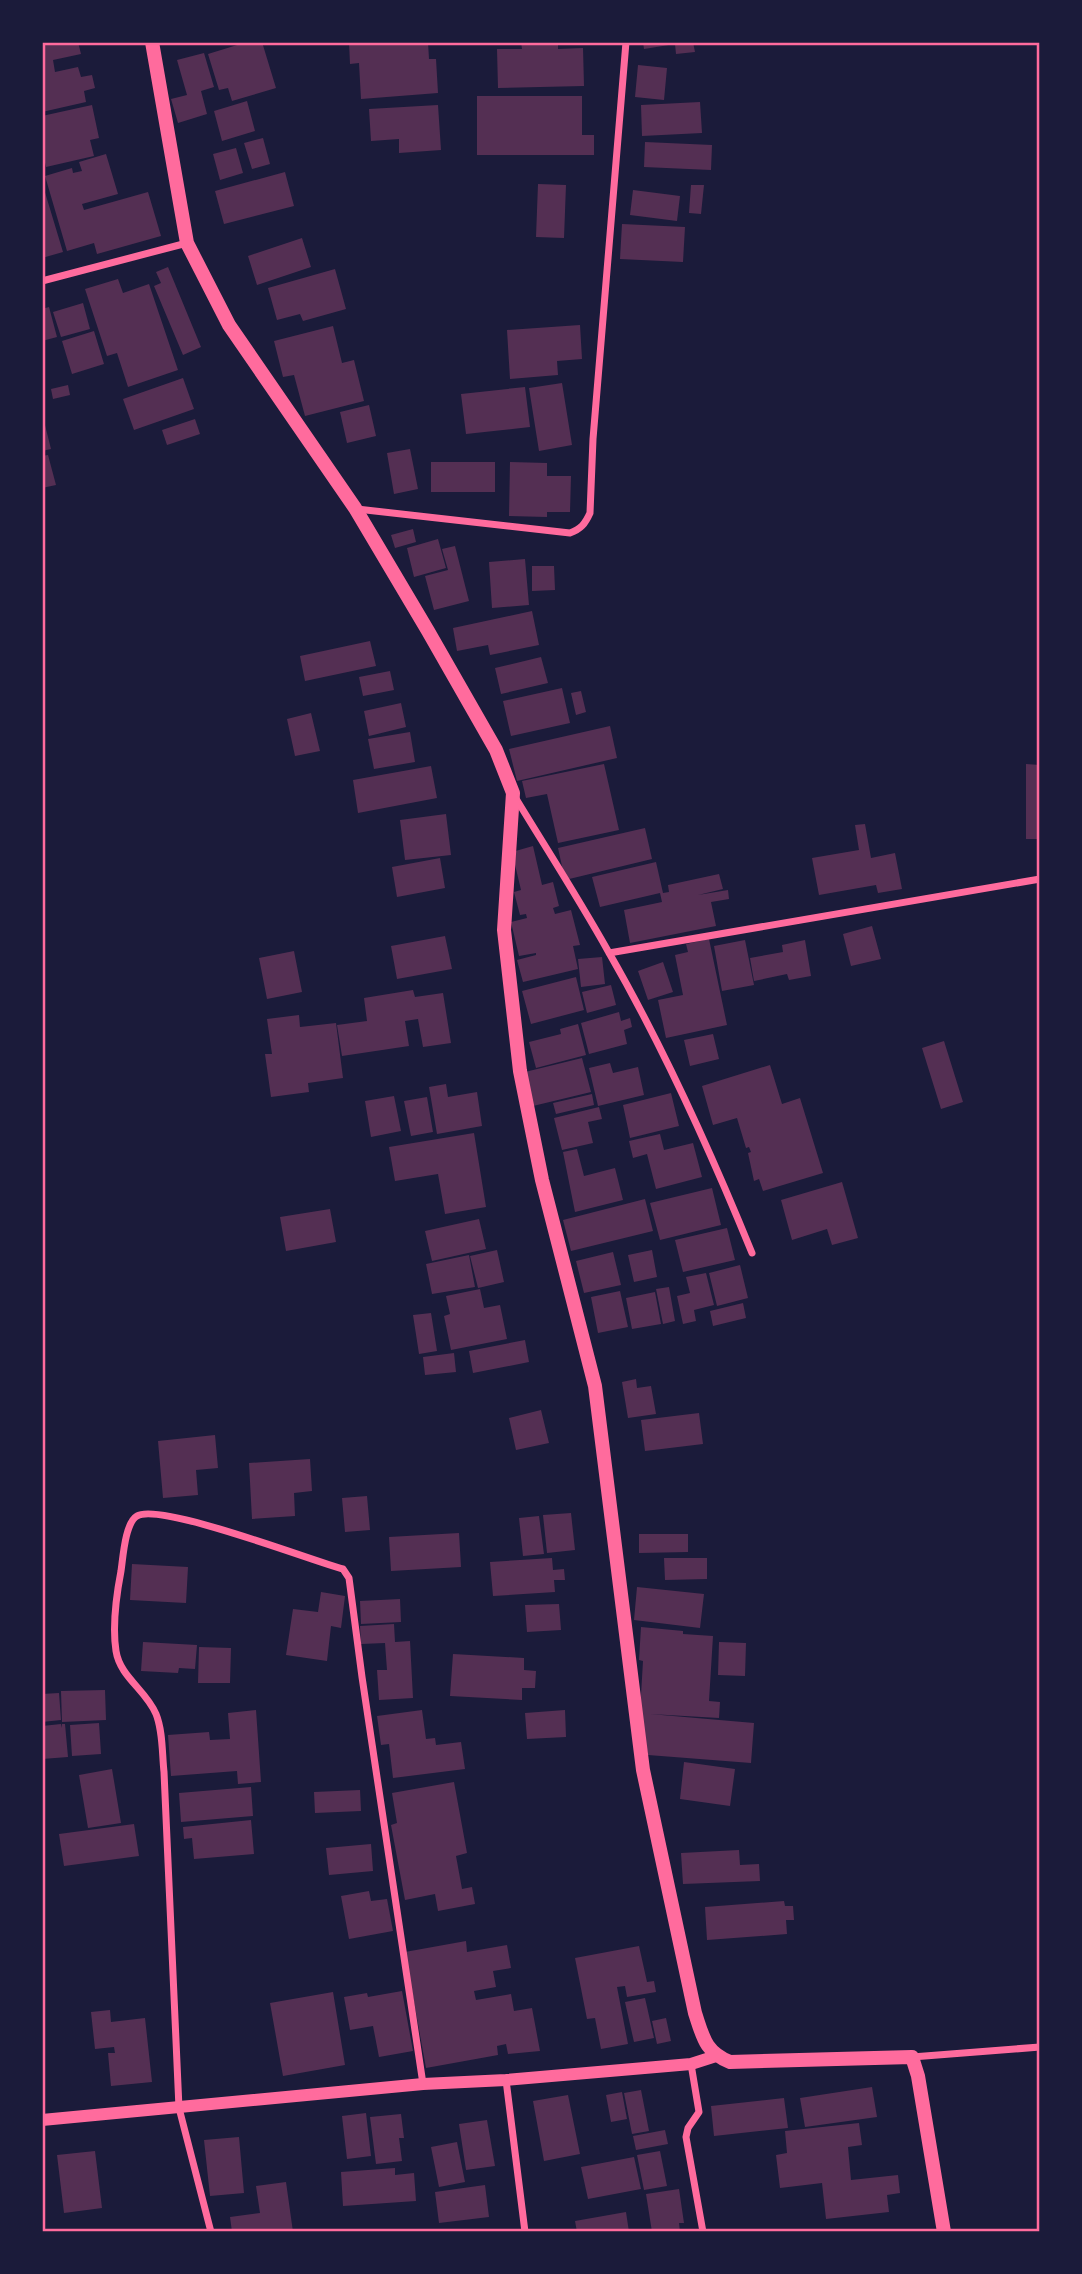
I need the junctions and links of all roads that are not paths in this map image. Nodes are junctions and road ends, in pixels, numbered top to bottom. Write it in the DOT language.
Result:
graph roads {
  1 [pos="152,42"];
  2 [pos="626,42"];
  3 [pos="187,243"];
  4 [pos="42,281"];
  5 [pos="355,508"];
  6 [pos="513,793"];
  7 [pos="1040,878"];
  8 [pos="609,953"];
  9 [pos="752,1253"];
  10 [pos="1040,2047"];
  11 [pos="716,2056"];
  12 [pos="912,2057"];
  13 [pos="691,2064"];
  14 [pos="506,2080"];
  15 [pos="423,2084"];
  16 [pos="179,2108"];
  17 [pos="42,2120"];
  18 [pos="211,2232"];
  19 [pos="526,2232"];
  20 [pos="704,2232"];
  21 [pos="944,2232"];
  1 -- 3 [label="main road"];
  2 -- 5 [label="street"];
  3 -- 4 [label="street"];
  3 -- 5 [label="main road"];
  5 -- 6 [label="main road"];
  6 -- 8 [label="street"];
  6 -- 11 [label="main road"];
  7 -- 8 [label="street"];
  8 -- 9 [label="street"];
  10 -- 12 [label="street"];
  11 -- 12 [label="main road"];
  11 -- 13 [label="street"];
  12 -- 21 [label="main road"];
  13 -- 14 [label="street"];
  13 -- 20 [label="street"];
  14 -- 15 [label="street"];
  14 -- 19 [label="street"];
  15 -- 16 [label="street"];
  15 -- 16 [label="street"];
  16 -- 17 [label="street"];
  16 -- 18 [label="street"];
}
